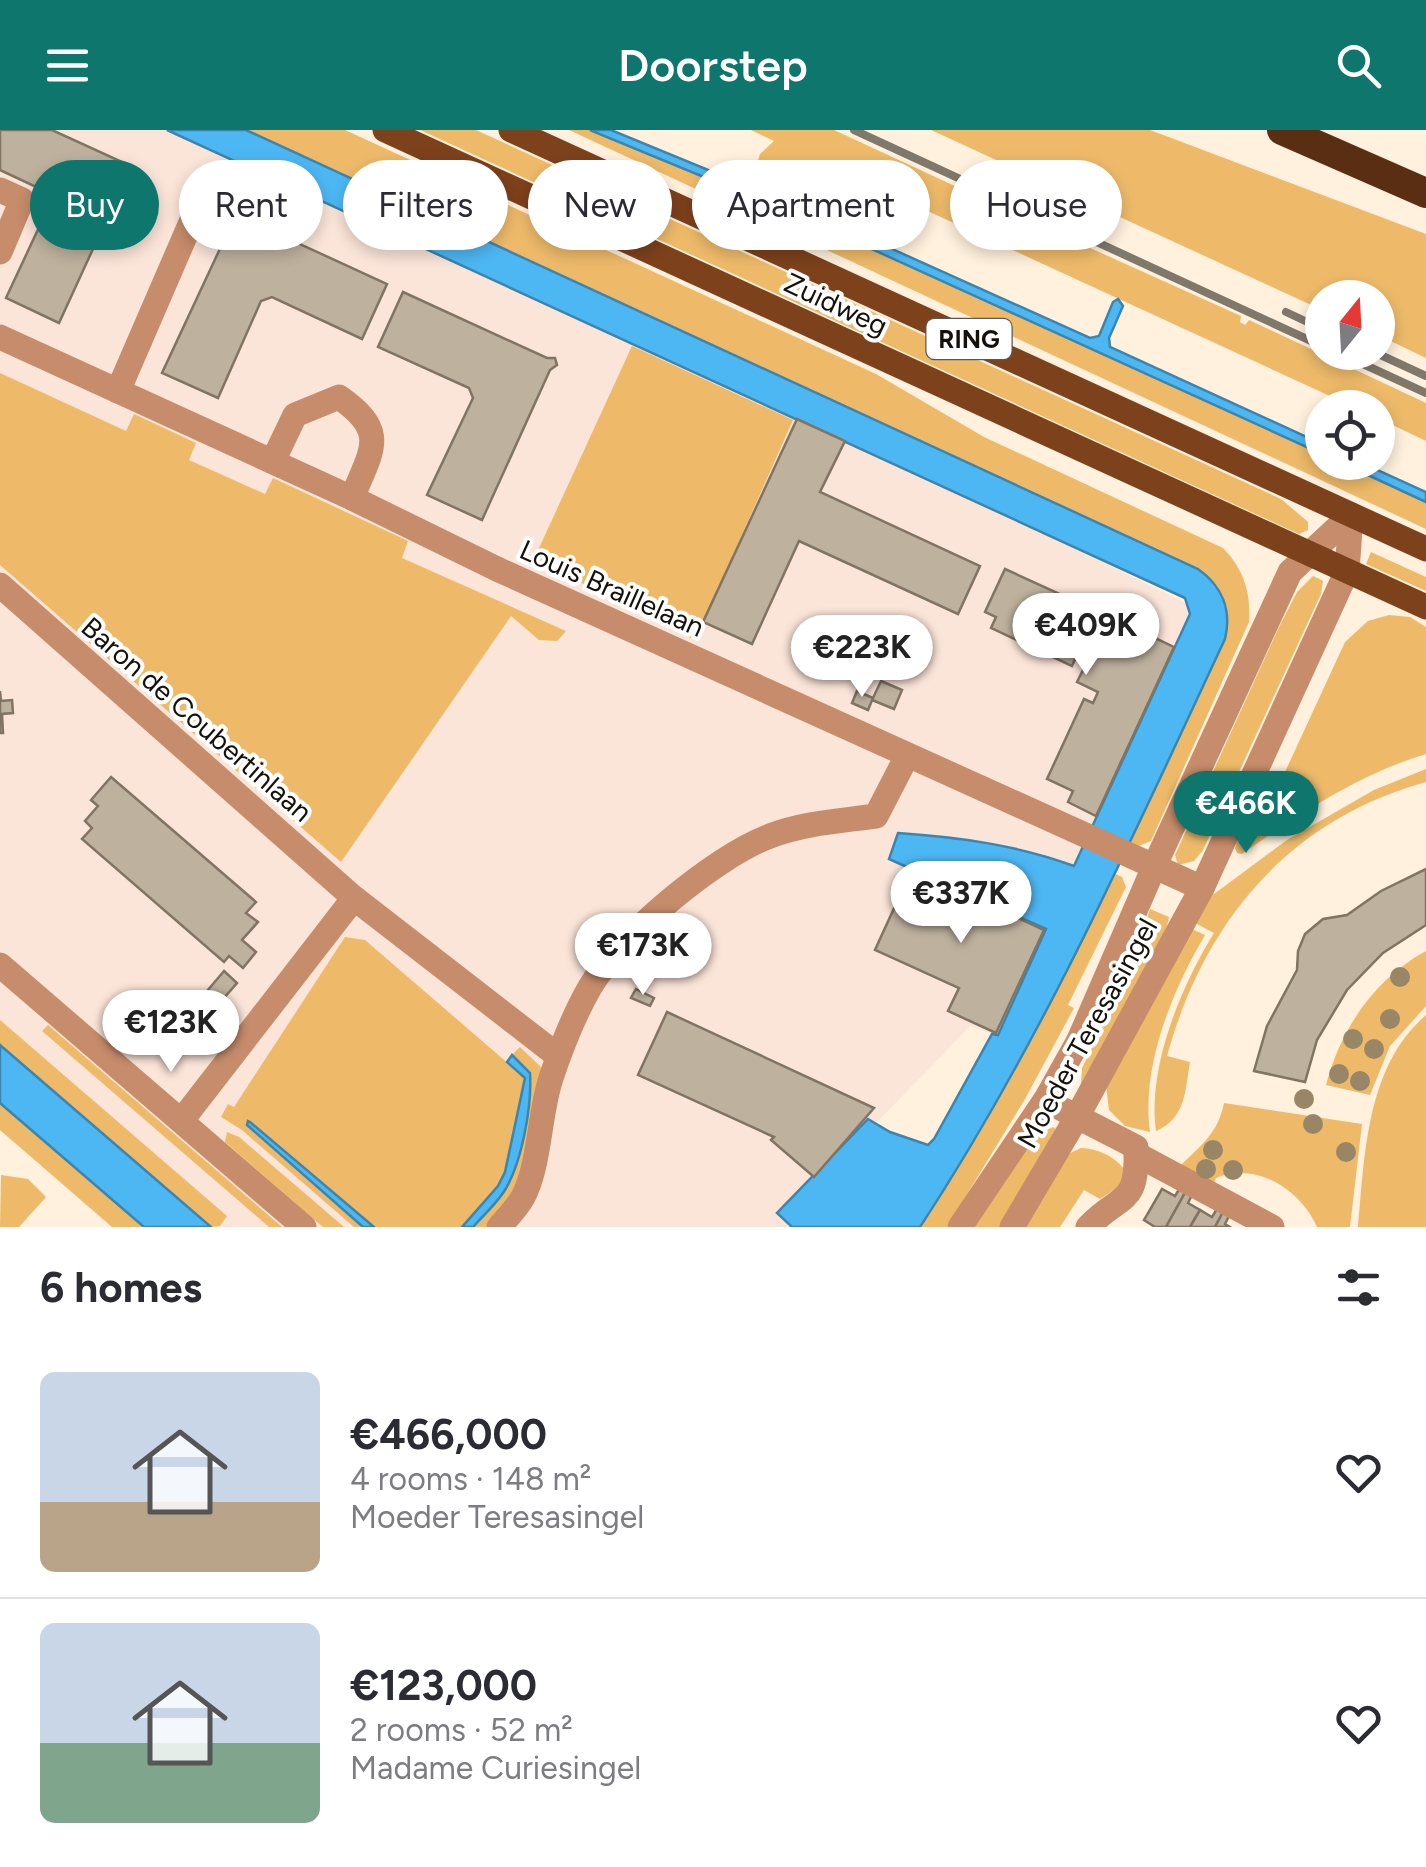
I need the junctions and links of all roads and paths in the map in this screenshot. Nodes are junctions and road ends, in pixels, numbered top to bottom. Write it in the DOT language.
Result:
graph roads {
  1 [pos="385,130"];
  2 [pos="511,130"];
  3 [pos="1282,130"];
  4 [pos="0,190"];
  5 [pos="1426,193"];
  6 [pos="179,250"];
  7 [pos="0,252"];
  8 [pos="0,337"];
  9 [pos="118,391"];
  10 [pos="274,461"];
  11 [pos="352,498"];
  12 [pos="1351,515"];
  13 [pos="1426,549"];
  14 [pos="1309,554"];
  15 [pos="1347,571"];
  16 [pos="0,585"];
  17 [pos="1426,607"];
  18 [pos="907,756"];
  19 [pos="1149,865"];
  20 [pos="1202,888"];
  21 [pos="354,898"];
  22 [pos="2,970"];
  23 [pos="558,1056"];
  24 [pos="1046,1098"];
  25 [pos="1077,1118"];
  26 [pos="182,1120"];
  27 [pos="1136,1154"];
  28 [pos="304,1227"];
  29 [pos="499,1227"];
  30 [pos="960,1227"];
  31 [pos="1012,1227"];
  32 [pos="1088,1227"];
  33 [pos="1272,1227"];
  1 -- 14 [label="main road, Zuidweg / RING"];
  2 -- 12 [label="main road, Zuidweg / RING"];
  3 -- 5 [label="highway"];
  4 -- 7 [label="street"];
  6 -- 9 [label="street"];
  8 -- 9 [label="street, Louis Braillelaan"];
  9 -- 10 [label="street, Louis Braillelaan"];
  10 -- 11 [label="street, Louis Braillelaan"];
  10 -- 11 [label="street"];
  11 -- 18 [label="street, Louis Braillelaan"];
  12 -- 13 [label="main road, Zuidweg / RING"];
  12 -- 14 [label="street, Moeder Teresasingel"];
  12 -- 15 [label="street, Moeder Teresasingel"];
  14 -- 15 [label="main road, Zuidweg / RING"];
  14 -- 19 [label="street, Moeder Teresasingel"];
  15 -- 17 [label="main road, Zuidweg / RING"];
  15 -- 20 [label="street, Moeder Teresasingel"];
  16 -- 21 [label="street, Baron de Coubertinlaan"];
  18 -- 19 [label="street, Louis Braillelaan"];
  18 -- 23 [label="street"];
  19 -- 20 [label="street, Louis Braillelaan"];
  19 -- 24 [label="street, Moeder Teresasingel"];
  20 -- 25 [label="street, Moeder Teresasingel"];
  21 -- 23 [label="street, Baron de Coubertinlaan"];
  21 -- 26 [label="street"];
  22 -- 26 [label="street"];
  23 -- 29 [label="street"];
  24 -- 25 [label="street"];
  24 -- 30 [label="street, Moeder Teresasingel"];
  25 -- 27 [label="street"];
  25 -- 31 [label="street, Moeder Teresasingel"];
  26 -- 28 [label="street"];
  27 -- 32 [label="street"];
  27 -- 33 [label="street"];
}
